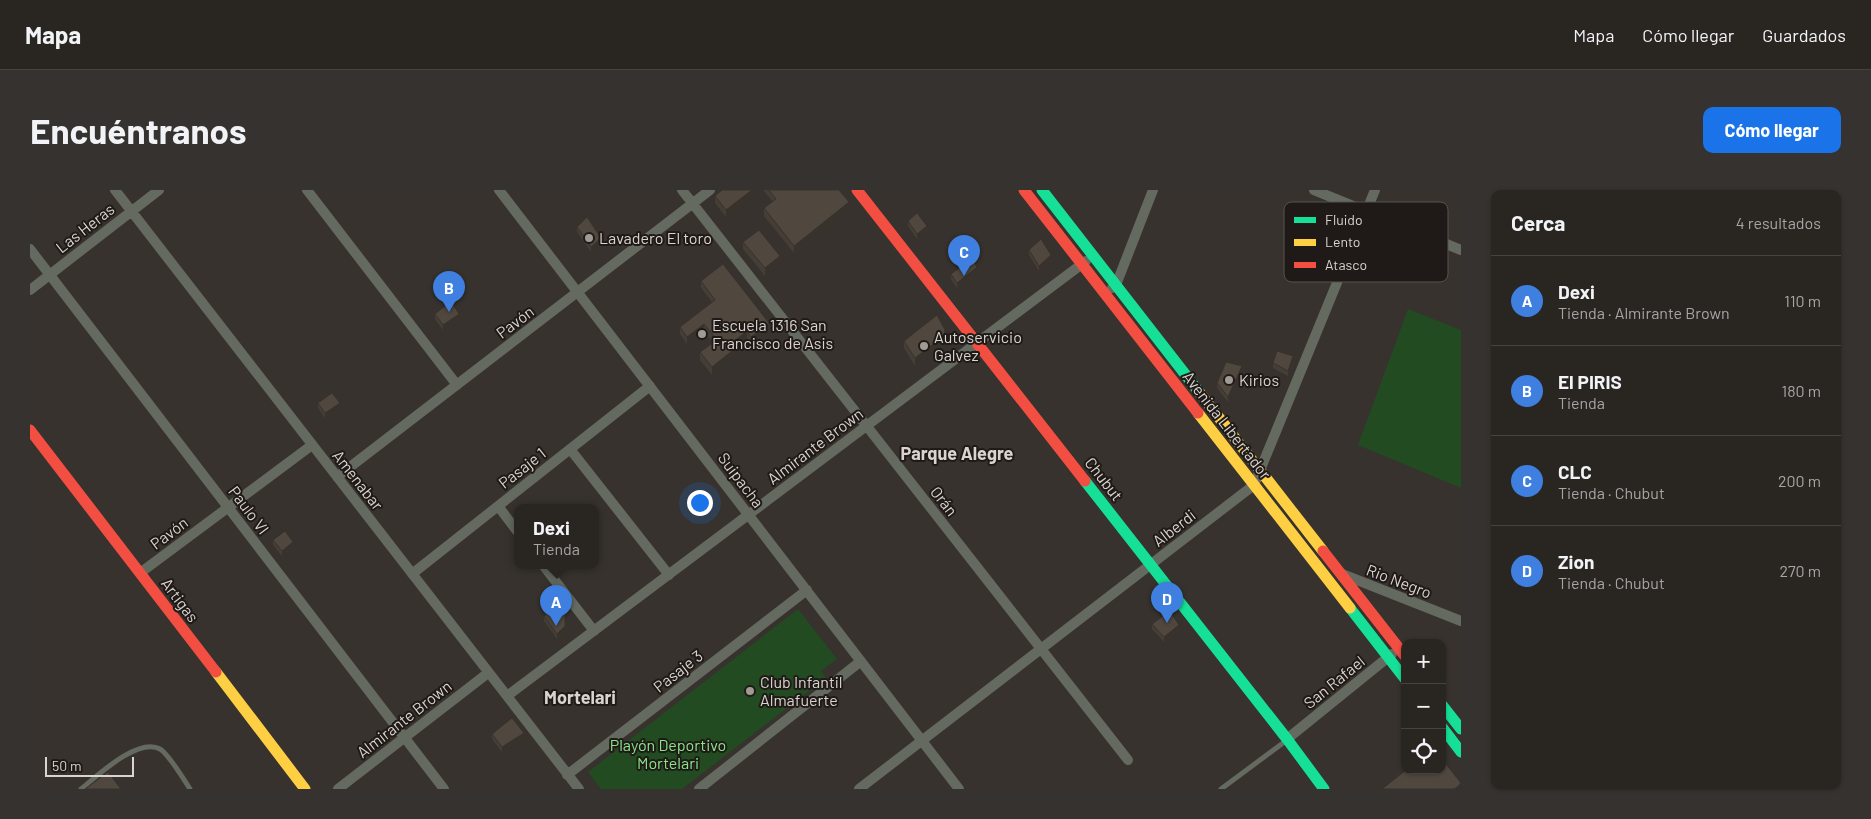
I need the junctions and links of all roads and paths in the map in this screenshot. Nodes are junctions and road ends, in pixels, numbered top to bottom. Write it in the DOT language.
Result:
graph roads {
  1 [pos="115,190"];
  2 [pos="159,190"];
  3 [pos="307,190"];
  4 [pos="499,190"];
  5 [pos="682,190"];
  6 [pos="710,190"];
  7 [pos="857,190"];
  8 [pos="1024,190"];
  9 [pos="1042,190"];
  10 [pos="1153,190"];
  11 [pos="1314,190"];
  12 [pos="1375,190"];
  13 [pos="1342,202"];
  14 [pos="1370,202"];
  15 [pos="692,203"];
  16 [pos="131,211"];
  17 [pos="1448,245"];
  18 [pos="30,249"];
  19 [pos="1461,250"];
  20 [pos="1093,256"];
  21 [pos="1082,264"];
  22 [pos="50,274"];
  23 [pos="1337,282"];
  24 [pos="1116,285"];
  25 [pos="30,290"];
  26 [pos="578,293"];
  27 [pos="1105,294"];
  28 [pos="977,343"];
  29 [pos="457,385"];
  30 [pos="650,386"];
  31 [pos="867,426"];
  32 [pos="30,430"];
  33 [pos="312,445"];
  34 [pos="570,449"];
  35 [pos="1260,470"];
  36 [pos="337,477"];
  37 [pos="1254,485"];
  38 [pos="498,506"];
  39 [pos="228,507"];
  40 [pos="748,515"];
  41 [pos="514,527"];
  42 [pos="1150,565"];
  43 [pos="547,569"];
  44 [pos="140,573"];
  45 [pos="412,574"];
  46 [pos="1341,574"];
  47 [pos="668,575"];
  48 [pos="1326,578"];
  49 [pos="807,590"];
  50 [pos="1461,621"];
  51 [pos="594,631"];
  52 [pos="1041,649"];
  53 [pos="1401,651"];
  54 [pos="1401,652"];
  55 [pos="1388,658"];
  56 [pos="861,661"];
  57 [pos="488,673"];
  58 [pos="1401,674"];
  59 [pos="507,696"];
  60 [pos="1446,710"];
  61 [pos="1444,729"];
  62 [pos="1461,729"];
  63 [pos="404,738"];
  64 [pos="1287,739"];
  65 [pos="922,741"];
  66 [pos="1461,752"];
  67 [pos="1128,760"];
  68 [pos="568,775"];
  69 [pos="81,789"];
  70 [pos="190,789"];
  71 [pos="305,789"];
  72 [pos="338,789"];
  73 [pos="444,789"];
  74 [pos="578,789"];
  75 [pos="699,789"];
  76 [pos="859,789"];
  77 [pos="959,789"];
  78 [pos="1221,789"];
  79 [pos="1324,789"];
  1 -- 16 [label="street, Amenabar"];
  2 -- 16 [label="street, Las Heras"];
  3 -- 29 [label="street"];
  4 -- 26 [label="street, Suipacha"];
  5 -- 15 [label="street, Orán"];
  6 -- 15 [label="street, Pavón"];
  7 -- 28 [label="main road, Chubut"];
  8 -- 21 [label="main road, Avenida Libertador"];
  9 -- 20 [label="main road, Avenida Libertador"];
  10 -- 24 [label="street"];
  11 -- 13 [label="street"];
  12 -- 14 [label="street"];
  15 -- 26 [label="street, Pavón"];
  15 -- 31 [label="street, Orán"];
  16 -- 22 [label="street, Las Heras"];
  16 -- 33 [label="street, Amenabar"];
  17 -- 19 [label="street"];
  18 -- 22 [label="street, Paulo VI"];
  20 -- 21 [label="street, Almirante Brown"];
  20 -- 24 [label="main road, Avenida Libertador"];
  21 -- 27 [label="main road, Avenida Libertador"];
  21 -- 28 [label="street, Almirante Brown"];
  22 -- 25 [label="street, Las Heras"];
  22 -- 39 [label="street, Paulo VI"];
  23 -- 35 [label="street"];
  24 -- 27 [label="street"];
  24 -- 35 [label="main road, Avenida Libertador"];
  26 -- 29 [label="street, Pavón"];
  26 -- 30 [label="street, Suipacha"];
  27 -- 37 [label="main road, Avenida Libertador"];
  28 -- 31 [label="street, Almirante Brown"];
  28 -- 42 [label="main road, Chubut"];
  29 -- 36 [label="street, Pavón"];
  30 -- 34 [label="street, Pasaje 1"];
  30 -- 40 [label="street, Suipacha"];
  31 -- 40 [label="street, Almirante Brown"];
  31 -- 52 [label="street, Orán"];
  32 -- 44 [label="main road, Artigas"];
  33 -- 36 [label="street, Amenabar"];
  33 -- 39 [label="street, Pavón"];
  34 -- 38 [label="street, Pasaje 1"];
  34 -- 47 [label="street"];
  35 -- 37 [label="street"];
  35 -- 46 [label="main road, Avenida Libertador"];
  36 -- 45 [label="street, Amenabar"];
  37 -- 42 [label="street, Alberdi"];
  37 -- 48 [label="main road, Avenida Libertador"];
  38 -- 41 [label="street"];
  38 -- 45 [label="street, Pasaje 1"];
  39 -- 44 [label="street, Pavón"];
  39 -- 63 [label="street, Paulo VI"];
  40 -- 47 [label="street, Almirante Brown"];
  40 -- 49 [label="street, Suipacha"];
  42 -- 52 [label="street, Alberdi"];
  42 -- 64 [label="main road, Chubut"];
  43 -- 51 [label="street"];
  44 -- 71 [label="main road, Artigas"];
  45 -- 57 [label="street, Amenabar"];
  46 -- 48 [label="street, Rio Negro"];
  46 -- 50 [label="street, Rio Negro"];
  46 -- 53 [label="main road, Avenida Libertador"];
  47 -- 51 [label="street, Almirante Brown"];
  48 -- 55 [label="main road, Avenida Libertador"];
  49 -- 56 [label="street, Suipacha"];
  49 -- 68 [label="street, Pasaje 3"];
  51 -- 59 [label="street, Almirante Brown"];
  52 -- 65 [label="street, Alberdi"];
  52 -- 67 [label="street, Orán"];
  54 -- 55 [label="street, San Rafael"];
  55 -- 58 [label="main road, Avenida Libertador"];
  55 -- 64 [label="street, San Rafael"];
  56 -- 65 [label="street, Suipacha"];
  56 -- 75 [label="street"];
  57 -- 59 [label="street, Amenabar"];
  57 -- 63 [label="street, Almirante Brown"];
  59 -- 68 [label="street, Amenabar"];
  60 -- 62 [label="main road"];
  61 -- 66 [label="main road"];
  63 -- 72 [label="street, Almirante Brown"];
  63 -- 73 [label="street, Paulo VI"];
  64 -- 78 [label="lane"];
  64 -- 79 [label="main road, Chubut"];
  65 -- 76 [label="street, Alberdi"];
  65 -- 77 [label="street, Suipacha"];
  68 -- 74 [label="street, Amenabar"];
  69 -- 70 [label="lane"];
}
